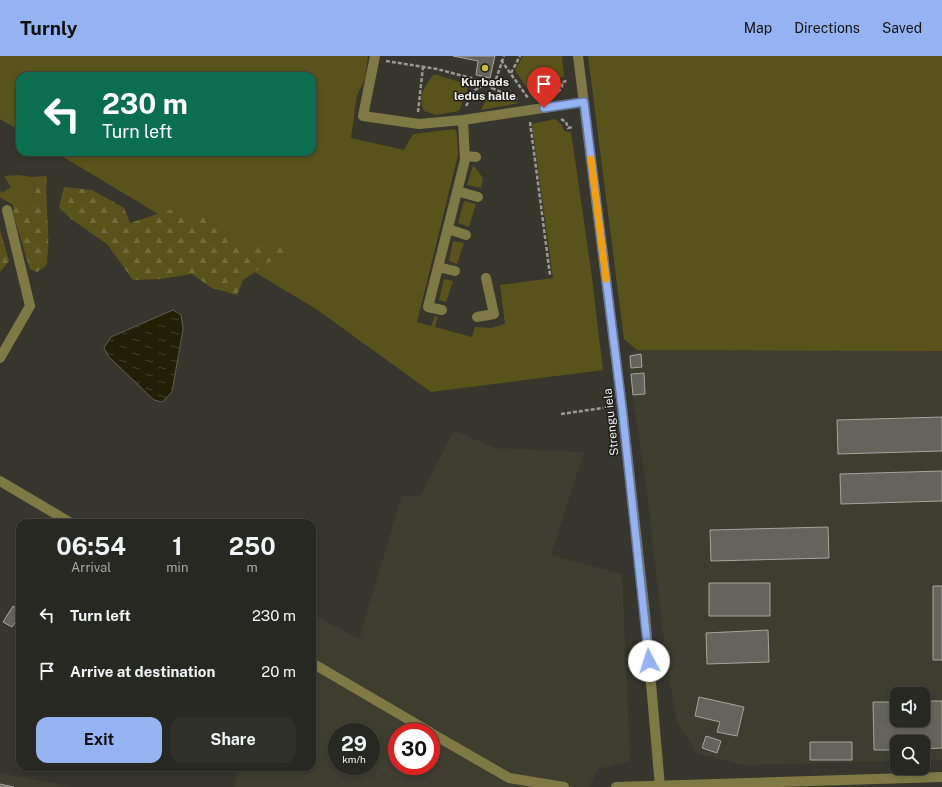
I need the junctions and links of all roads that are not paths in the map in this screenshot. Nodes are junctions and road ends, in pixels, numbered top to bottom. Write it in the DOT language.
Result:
graph roads {
  1 [pos="578,56"];
  2 [pos="374,57"];
  3 [pos="584,102"];
  4 [pos="463,120"];
  5 [pos="465,156"];
  6 [pos="476,157"];
  7 [pos="458,191"];
  8 [pos="478,197"];
  9 [pos="7,210"];
  10 [pos="448,229"];
  11 [pos="466,235"];
  12 [pos="438,267"];
  13 [pos="455,271"];
  14 [pos="486,278"];
  15 [pos="442,310"];
  16 [pos="476,317"];
  17 [pos="0,358"];
  18 [pos="0,482"];
  19 [pos="64,519"];
  20 [pos="316,665"];
  21 [pos="415,723"];
  22 [pos="440,738"];
  23 [pos="942,777"];
  24 [pos="660,786"];
  25 [pos="564,787"];
  26 [pos="616,787"];
  1 -- 3 [label="street, Strengu iela"];
  2 -- 4 [label="street"];
  3 -- 4 [label="street"];
  3 -- 24 [label="street, Strengu iela"];
  4 -- 5 [label="street"];
  5 -- 6 [label="street"];
  5 -- 7 [label="street"];
  7 -- 8 [label="street"];
  7 -- 10 [label="street"];
  9 -- 17 [label="street"];
  10 -- 11 [label="street"];
  10 -- 12 [label="street"];
  12 -- 13 [label="street"];
  12 -- 15 [label="street"];
  14 -- 16 [label="street"];
  18 -- 19 [label="street"];
  20 -- 21 [label="street"];
  22 -- 25 [label="street"];
  23 -- 24 [label="street"];
  24 -- 26 [label="street"];
}
